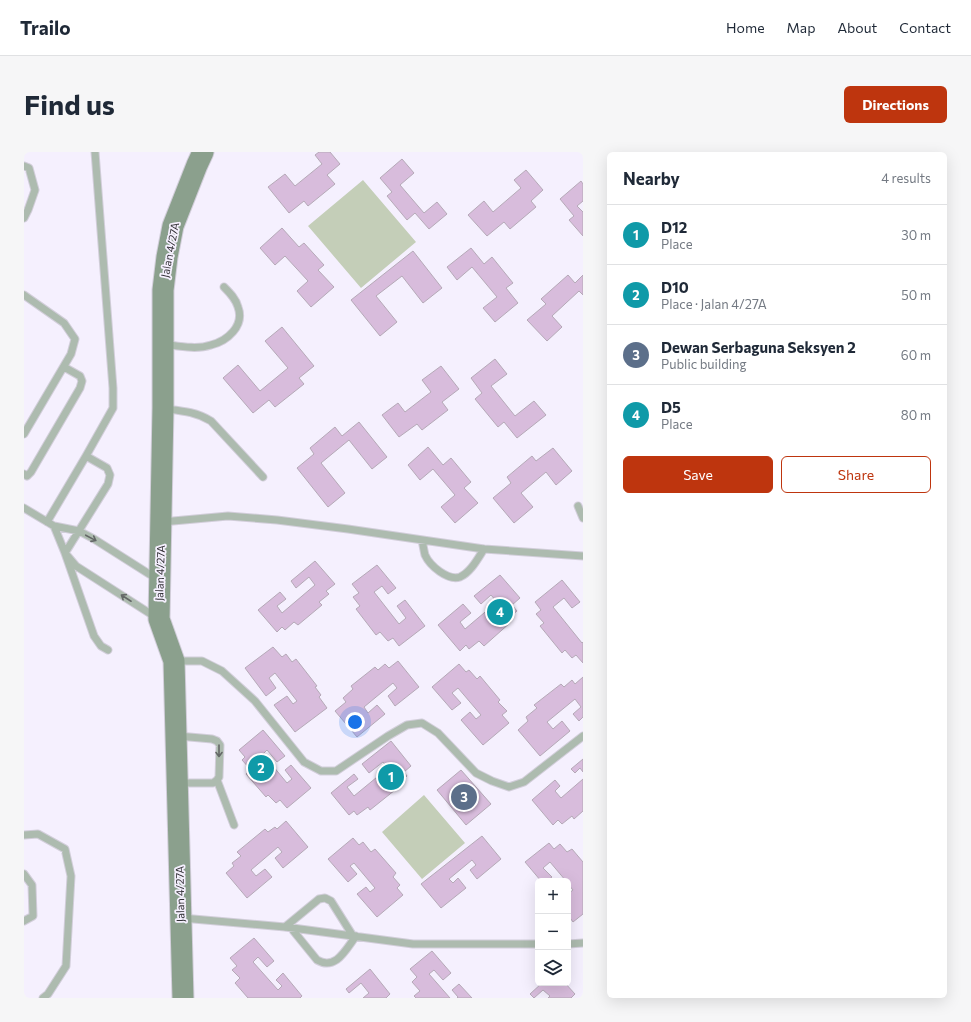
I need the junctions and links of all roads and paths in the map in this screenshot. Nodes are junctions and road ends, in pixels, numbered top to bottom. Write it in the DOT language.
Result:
graph roads {
  1 [pos="95,152"];
  2 [pos="203,152"];
  3 [pos="24,166"];
  4 [pos="24,218"];
  5 [pos="224,287"];
  6 [pos="24,295"];
  7 [pos="164,344"];
  8 [pos="64,367"];
  9 [pos="163,408"];
  10 [pos="24,434"];
  11 [pos="86,456"];
  12 [pos="24,474"];
  13 [pos="263,477"];
  14 [pos="578,506"];
  15 [pos="24,508"];
  16 [pos="583,518"];
  17 [pos="47,522"];
  18 [pos="161,522"];
  19 [pos="54,526"];
  20 [pos="79,531"];
  21 [pos="422,540"];
  22 [pos="484,549"];
  23 [pos="65,553"];
  24 [pos="583,556"];
  25 [pos="160,581"];
  26 [pos="158,619"];
  27 [pos="108,650"];
  28 [pos="174,661"];
  29 [pos="175,736"];
  30 [pos="583,736"];
  31 [pos="217,780"];
  32 [pos="178,783"];
  33 [pos="234,825"];
  34 [pos="24,834"];
  35 [pos="24,874"];
  36 [pos="180,918"];
  37 [pos="24,921"];
  38 [pos="288,927"];
  39 [pos="354,936"];
  40 [pos="583,943"];
  41 [pos="535,944"];
  42 [pos="571,944"];
  43 [pos="43,998"];
  44 [pos="183,998"];
  1 -- 11 [label="lane"];
  2 -- 7 [label="street, Jalan 4/27A"];
  3 -- 4 [label="lane"];
  5 -- 7 [label="lane"];
  6 -- 8 [label="lane"];
  7 -- 9 [label="street, Jalan 4/27A"];
  8 -- 10 [label="lane"];
  8 -- 12 [label="lane"];
  9 -- 13 [label="lane"];
  9 -- 18 [label="street, Jalan 4/27A"];
  11 -- 17 [label="lane"];
  11 -- 20 [label="lane"];
  14 -- 16 [label="lane"];
  15 -- 17 [label="lane"];
  17 -- 19 [label="lane"];
  18 -- 21 [label="lane"];
  18 -- 25 [label="street, Jalan 4/27A"];
  19 -- 20 [label="lane"];
  19 -- 23 [label="lane"];
  20 -- 23 [label="lane"];
  20 -- 25 [label="lane, one-way"];
  21 -- 22 [label="lane"];
  21 -- 22 [label="lane"];
  22 -- 24 [label="lane"];
  26 -- 23 [label="lane, one-way"];
  23 -- 27 [label="lane"];
  25 -- 26 [label="street, Jalan 4/27A"];
  26 -- 28 [label="street, Jalan 4/27A"];
  28 -- 29 [label="street, Jalan 4/27A"];
  28 -- 30 [label="lane"];
  29 -- 31 [label="lane, one-way"];
  29 -- 32 [label="street, Jalan 4/27A"];
  31 -- 32 [label="lane"];
  31 -- 33 [label="lane"];
  32 -- 36 [label="street, Jalan 4/27A"];
  34 -- 43 [label="lane"];
  35 -- 37 [label="lane"];
  36 -- 38 [label="lane"];
  36 -- 44 [label="street, Jalan 4/27A"];
  38 -- 39 [label="lane"];
  38 -- 39 [label="lane"];
  38 -- 39 [label="lane"];
  39 -- 41 [label="lane"];
  40 -- 42 [label="lane"];
}
